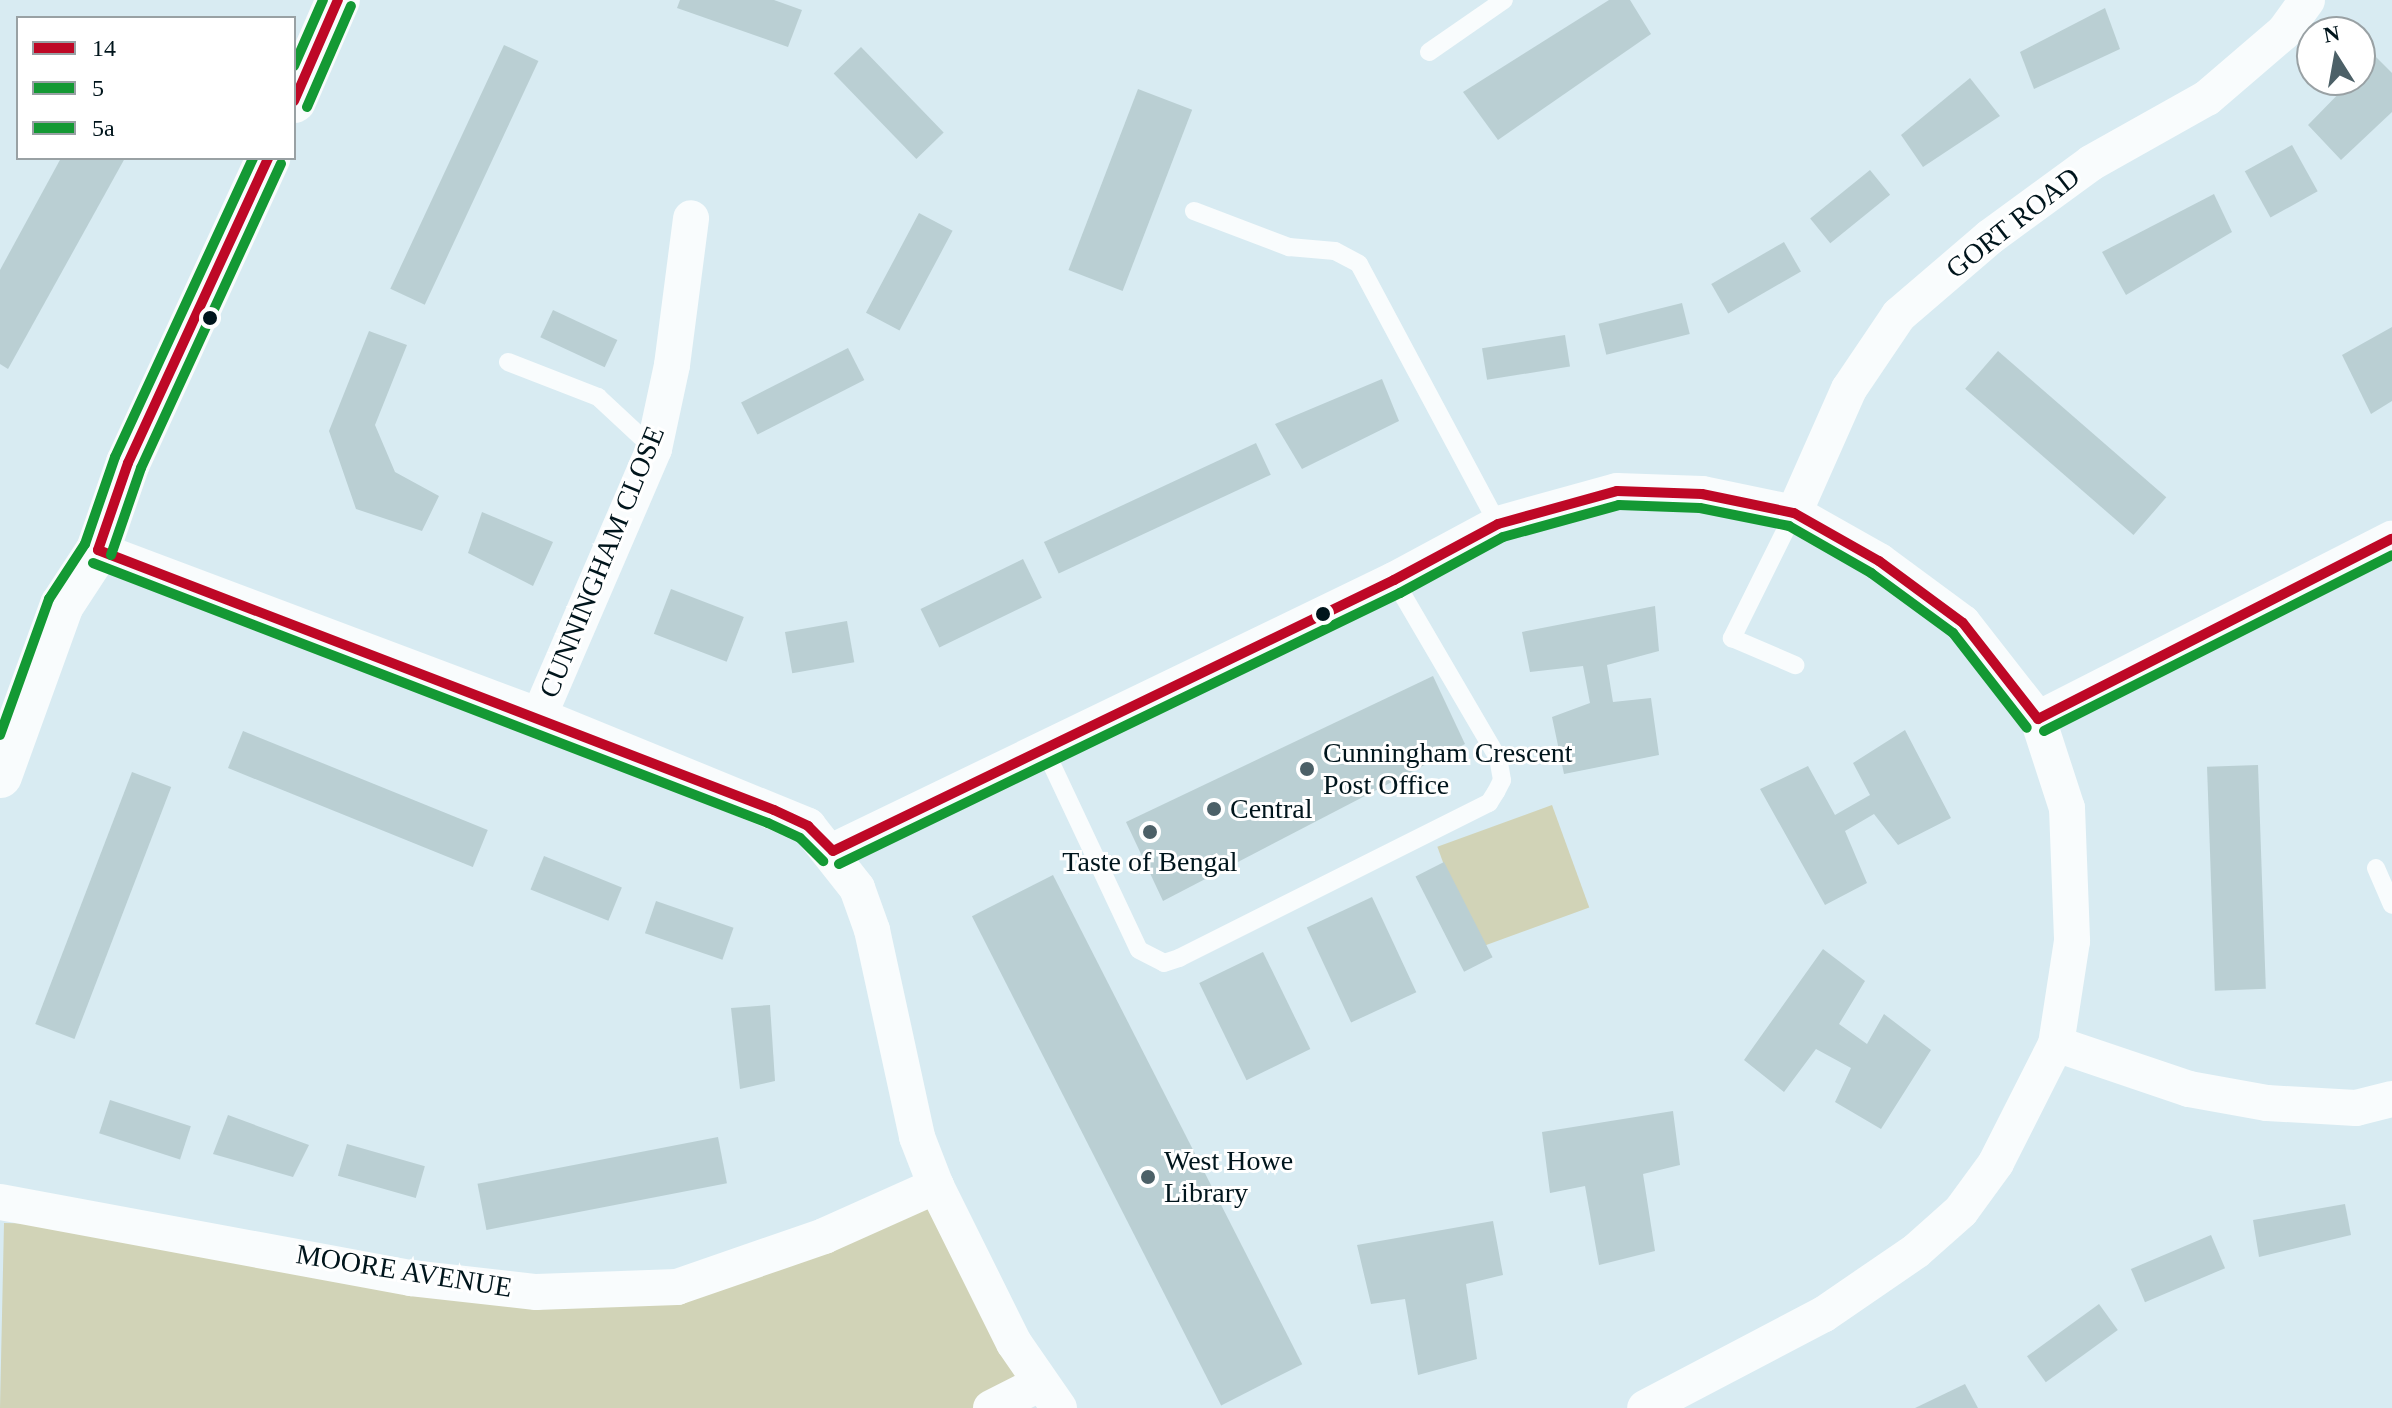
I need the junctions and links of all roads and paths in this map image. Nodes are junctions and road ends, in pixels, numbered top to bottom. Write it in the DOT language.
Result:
graph roads {
  1 [pos="338,0"];
  2 [pos="1504,0"];
  3 [pos="2307,0"];
  4 [pos="1429,52"];
  5 [pos="296,96"];
  6 [pos="267,160"];
  7 [pos="1194,211"];
  8 [pos="691,218"];
  9 [pos="508,362"];
  10 [pos="654,449"];
  11 [pos="1794,513"];
  12 [pos="1498,524"];
  13 [pos="2392,539"];
  14 [pos="98,550"];
  15 [pos="1394,580"];
  16 [pos="1795,665"];
  17 [pos="539,716"];
  18 [pos="2038,719"];
  19 [pos="1043,746"];
  20 [pos="0,776"];
  21 [pos="833,851"];
  22 [pos="2376,868"];
  23 [pos="2392,905"];
  24 [pos="2056,1044"];
  25 [pos="2392,1099"];
  26 [pos="936,1186"];
  27 [pos="0,1202"];
  28 [pos="1049,1396"];
  29 [pos="991,1408"];
  30 [pos="1645,1408"];
  1 -- 5 [label="street"];
  2 -- 4 [label="lane"];
  3 -- 11 [label="street, GORT ROAD"];
  6 -- 14 [label="street"];
  7 -- 12 [label="lane"];
  8 -- 10 [label="street, CUNNINGHAM CLOSE"];
  9 -- 10 [label="lane"];
  10 -- 17 [label="street, CUNNINGHAM CLOSE"];
  11 -- 12 [label="street"];
  11 -- 16 [label="lane"];
  11 -- 18 [label="street"];
  12 -- 15 [label="street"];
  13 -- 18 [label="street"];
  14 -- 17 [label="street"];
  14 -- 20 [label="street"];
  15 -- 19 [label="street"];
  15 -- 19 [label="lane"];
  17 -- 21 [label="street"];
  18 -- 24 [label="street"];
  19 -- 21 [label="street"];
  21 -- 26 [label="street"];
  22 -- 23 [label="lane"];
  24 -- 25 [label="street"];
  24 -- 30 [label="street"];
  26 -- 27 [label="street, MOORE AVENUE"];
  26 -- 28 [label="street"];
  28 -- 29 [label="street"];
}
